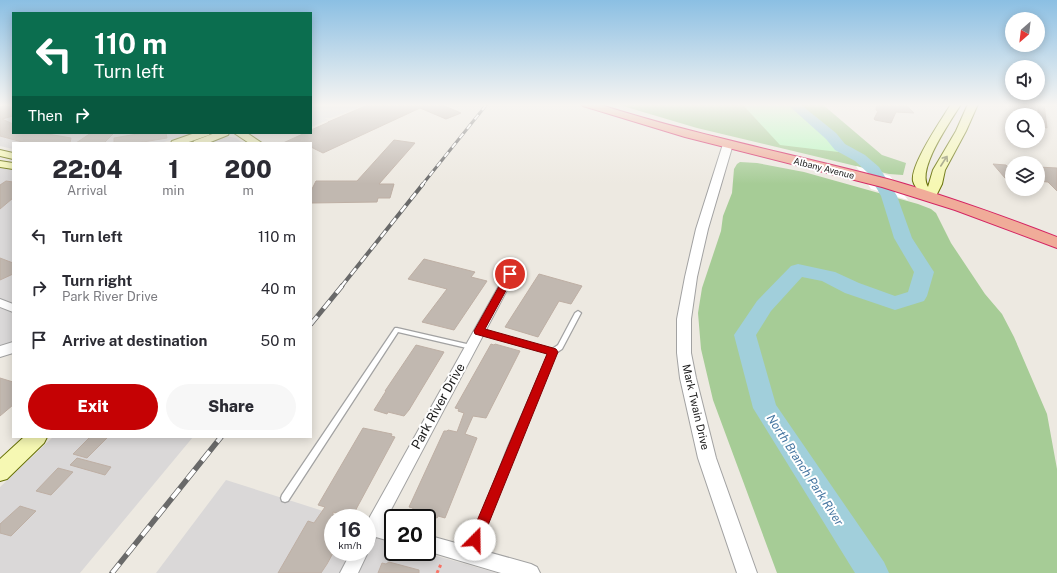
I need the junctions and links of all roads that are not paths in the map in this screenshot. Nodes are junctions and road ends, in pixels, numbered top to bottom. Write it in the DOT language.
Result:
graph roads {
  1 [pos="676,131"];
  2 [pos="940,131"];
  3 [pos="961,131"];
  4 [pos="202,134"];
  5 [pos="221,134"];
  6 [pos="241,134"];
  7 [pos="179,142"];
  8 [pos="201,142"];
  9 [pos="255,142"];
  10 [pos="728,144"];
  11 [pos="0,153"];
  12 [pos="12,156"];
  13 [pos="0,164"];
  14 [pos="12,166"];
  15 [pos="930,196"];
  16 [pos="1057,243"];
  17 [pos="510,274"];
  18 [pos="0,303"];
  19 [pos="12,308"];
  20 [pos="578,313"];
  21 [pos="479,331"];
  22 [pos="471,347"];
  23 [pos="12,348"];
  24 [pos="0,352"];
  25 [pos="553,352"];
  26 [pos="36,438"];
  27 [pos="0,472"];
  28 [pos="285,498"];
  29 [pos="376,520"];
  30 [pos="436,545"];
  31 [pos="470,554"];
  32 [pos="355,561"];
  33 [pos="349,573"];
  34 [pos="531,573"];
  35 [pos="747,573"];
  1 -- 10 [label="highway, Albany Avenue"];
  2 -- 15 [label="main road"];
  15 -- 3 [label="main road, one-way"];
  4 -- 7 [label="main road"];
  5 -- 8 [label="main road"];
  6 -- 9 [label="main road"];
  10 -- 15 [label="highway, Albany Avenue"];
  10 -- 35 [label="street, Mark Twain Drive"];
  11 -- 12 [label="main road"];
  13 -- 14 [label="main road"];
  15 -- 16 [label="highway, Albany Avenue"];
  17 -- 21 [label="street, Park River Drive"];
  18 -- 19 [label="street"];
  20 -- 25 [label="lane"];
  21 -- 22 [label="street, Park River Drive"];
  21 -- 25 [label="lane"];
  22 -- 28 [label="lane"];
  22 -- 29 [label="street, Park River Drive"];
  23 -- 24 [label="street"];
  25 -- 31 [label="lane"];
  26 -- 27 [label="main road"];
  30 -- 31 [label="street"];
  31 -- 34 [label="street"];
  32 -- 33 [label="street"];
}
